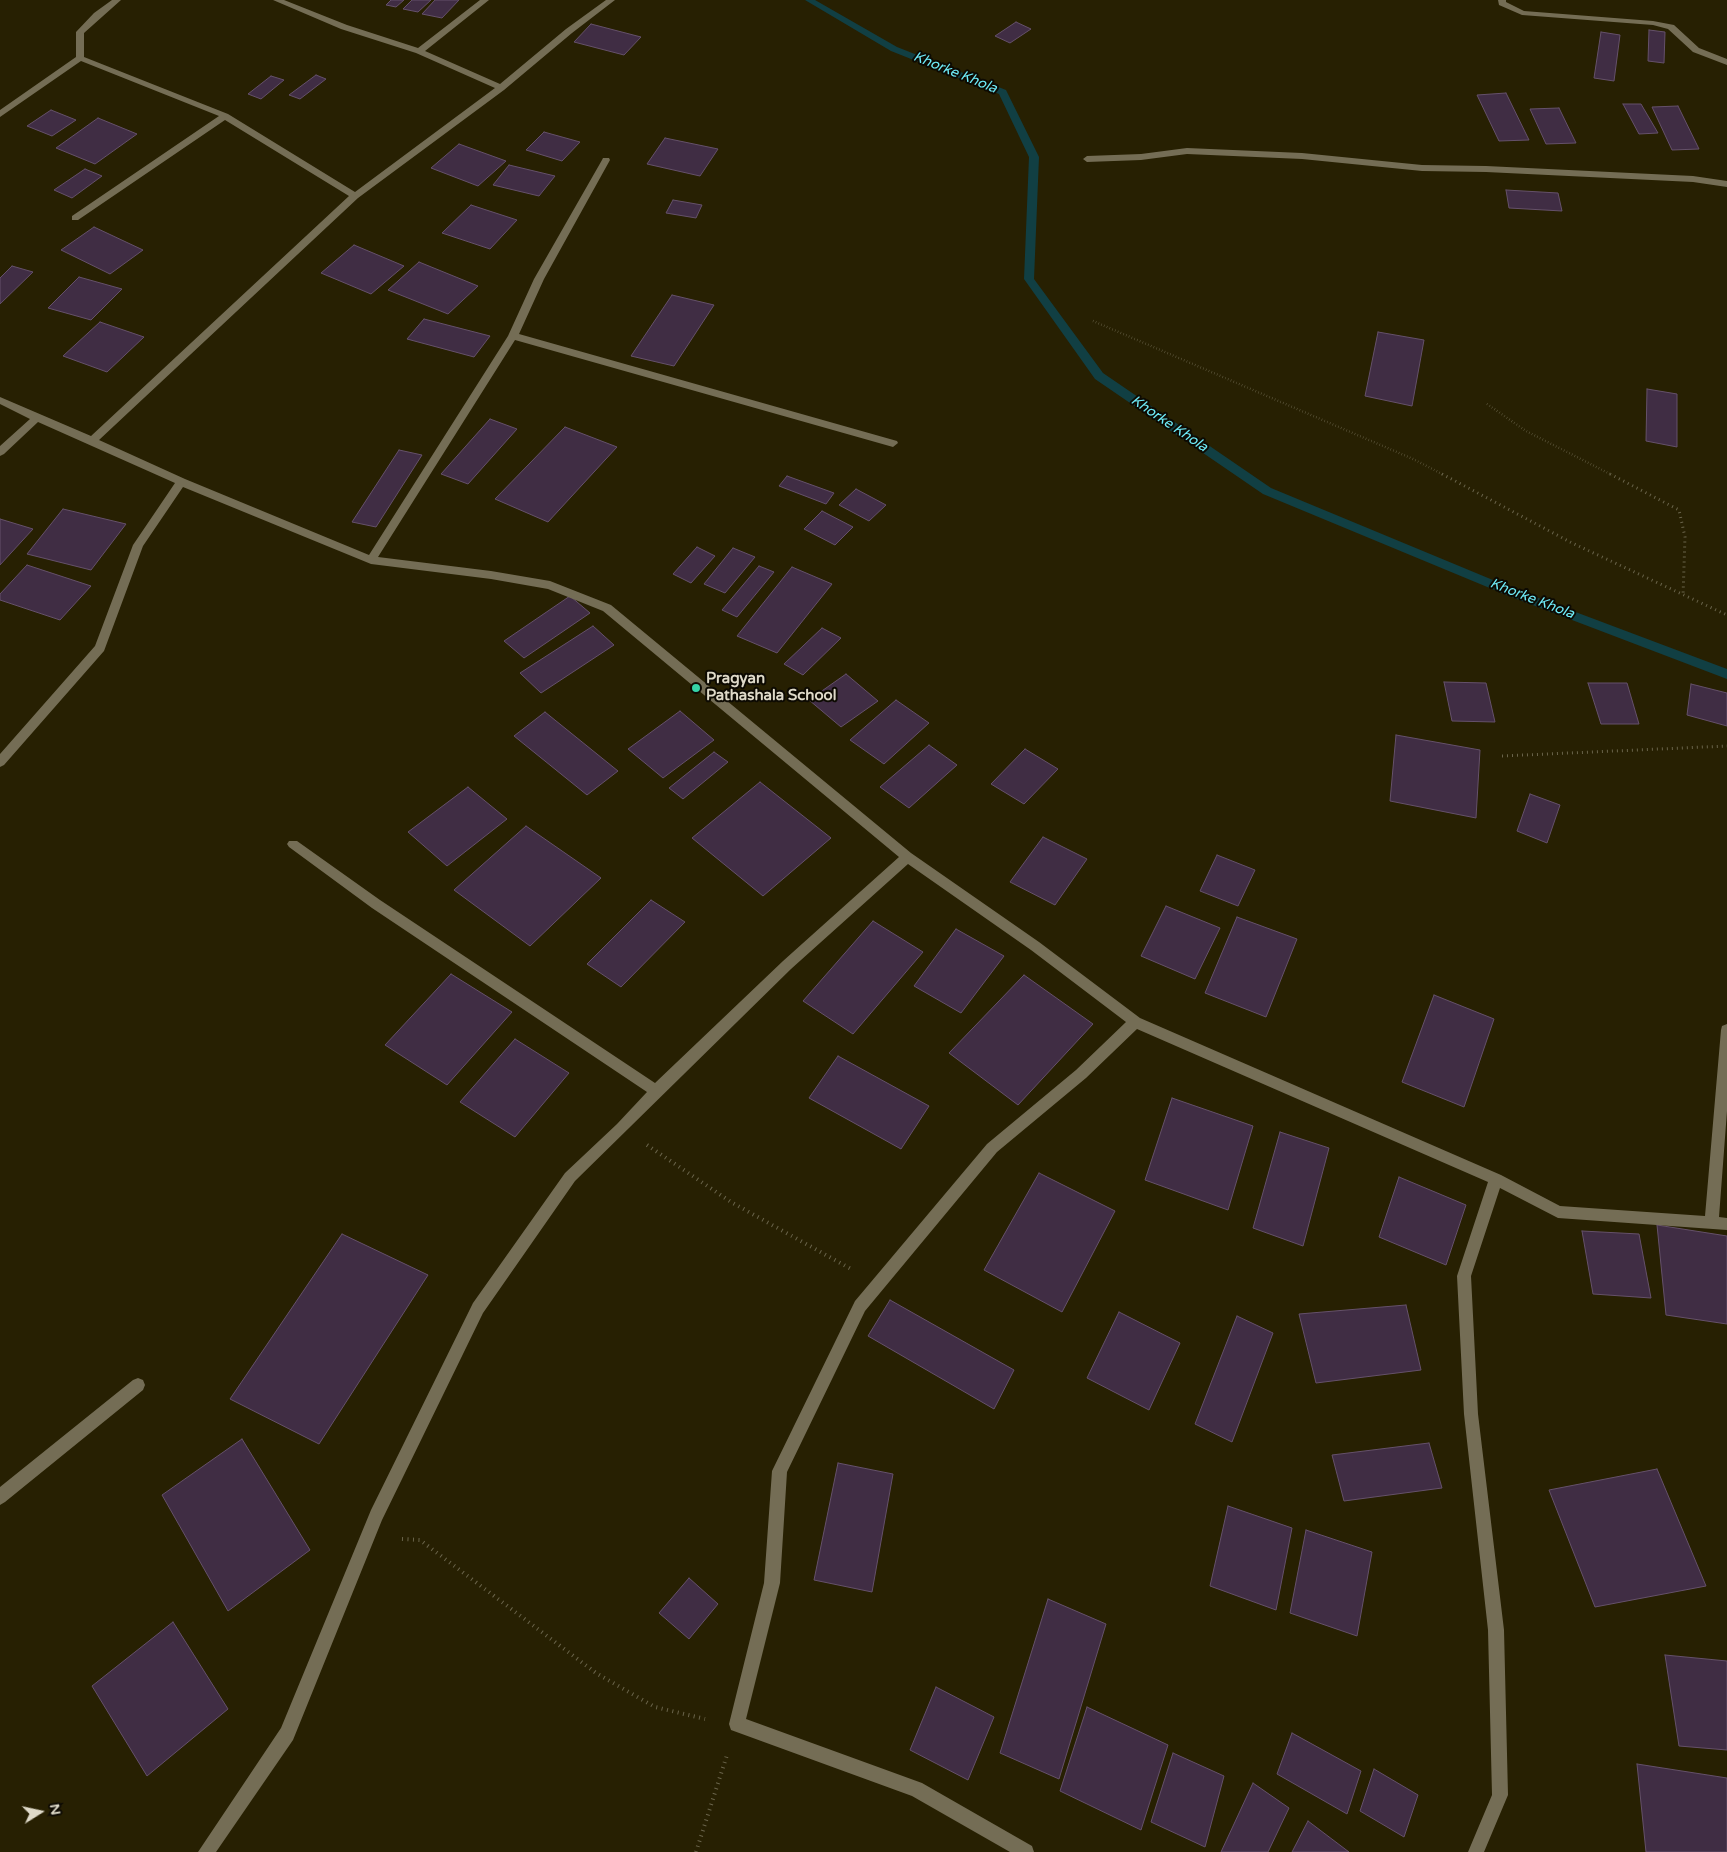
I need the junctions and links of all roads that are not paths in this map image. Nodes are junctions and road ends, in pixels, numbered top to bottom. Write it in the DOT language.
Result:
graph roads {
  1 [pos="116,0"];
  2 [pos="277,0"];
  3 [pos="484,0"];
  4 [pos="611,0"];
  5 [pos="1502,0"];
  6 [pos="419,51"];
  7 [pos="80,58"];
  8 [pos="1727,62"];
  9 [pos="500,88"];
  10 [pos="0,114"];
  11 [pos="225,116"];
  12 [pos="1087,159"];
  13 [pos="606,160"];
  14 [pos="1727,184"];
  15 [pos="355,196"];
  16 [pos="75,218"];
  17 [pos="512,336"];
  18 [pos="0,400"];
  19 [pos="37,418"];
  20 [pos="92,440"];
  21 [pos="893,444"];
  22 [pos="0,452"];
  23 [pos="181,482"];
  24 [pos="371,560"];
  25 [pos="0,762"];
  26 [pos="293,844"];
  27 [pos="908,857"];
  28 [pos="1135,1022"];
  29 [pos="1727,1030"];
  30 [pos="656,1090"];
  31 [pos="1496,1179"];
  32 [pos="1711,1224"];
  33 [pos="1727,1224"];
  34 [pos="138,1384"];
  35 [pos="0,1496"];
  36 [pos="206,1852"];
  37 [pos="1026,1852"];
  38 [pos="1476,1852"];
  1 -- 7 [label="street"];
  2 -- 6 [label="street"];
  3 -- 6 [label="street"];
  4 -- 9 [label="street"];
  5 -- 8 [label="street"];
  6 -- 9 [label="street"];
  7 -- 10 [label="street"];
  7 -- 11 [label="street"];
  9 -- 15 [label="street"];
  11 -- 15 [label="street"];
  11 -- 16 [label="street"];
  12 -- 14 [label="street"];
  13 -- 17 [label="street"];
  15 -- 20 [label="street"];
  17 -- 21 [label="street"];
  17 -- 24 [label="street"];
  18 -- 19 [label="street"];
  19 -- 20 [label="street"];
  19 -- 22 [label="street"];
  20 -- 23 [label="street"];
  23 -- 24 [label="street"];
  23 -- 25 [label="street"];
  24 -- 27 [label="street"];
  26 -- 30 [label="street"];
  27 -- 28 [label="street"];
  27 -- 30 [label="street"];
  28 -- 31 [label="street"];
  28 -- 37 [label="street"];
  29 -- 32 [label="street"];
  30 -- 36 [label="street"];
  31 -- 32 [label="street"];
  31 -- 38 [label="street"];
  32 -- 33 [label="street"];
  34 -- 35 [label="street"];
}
